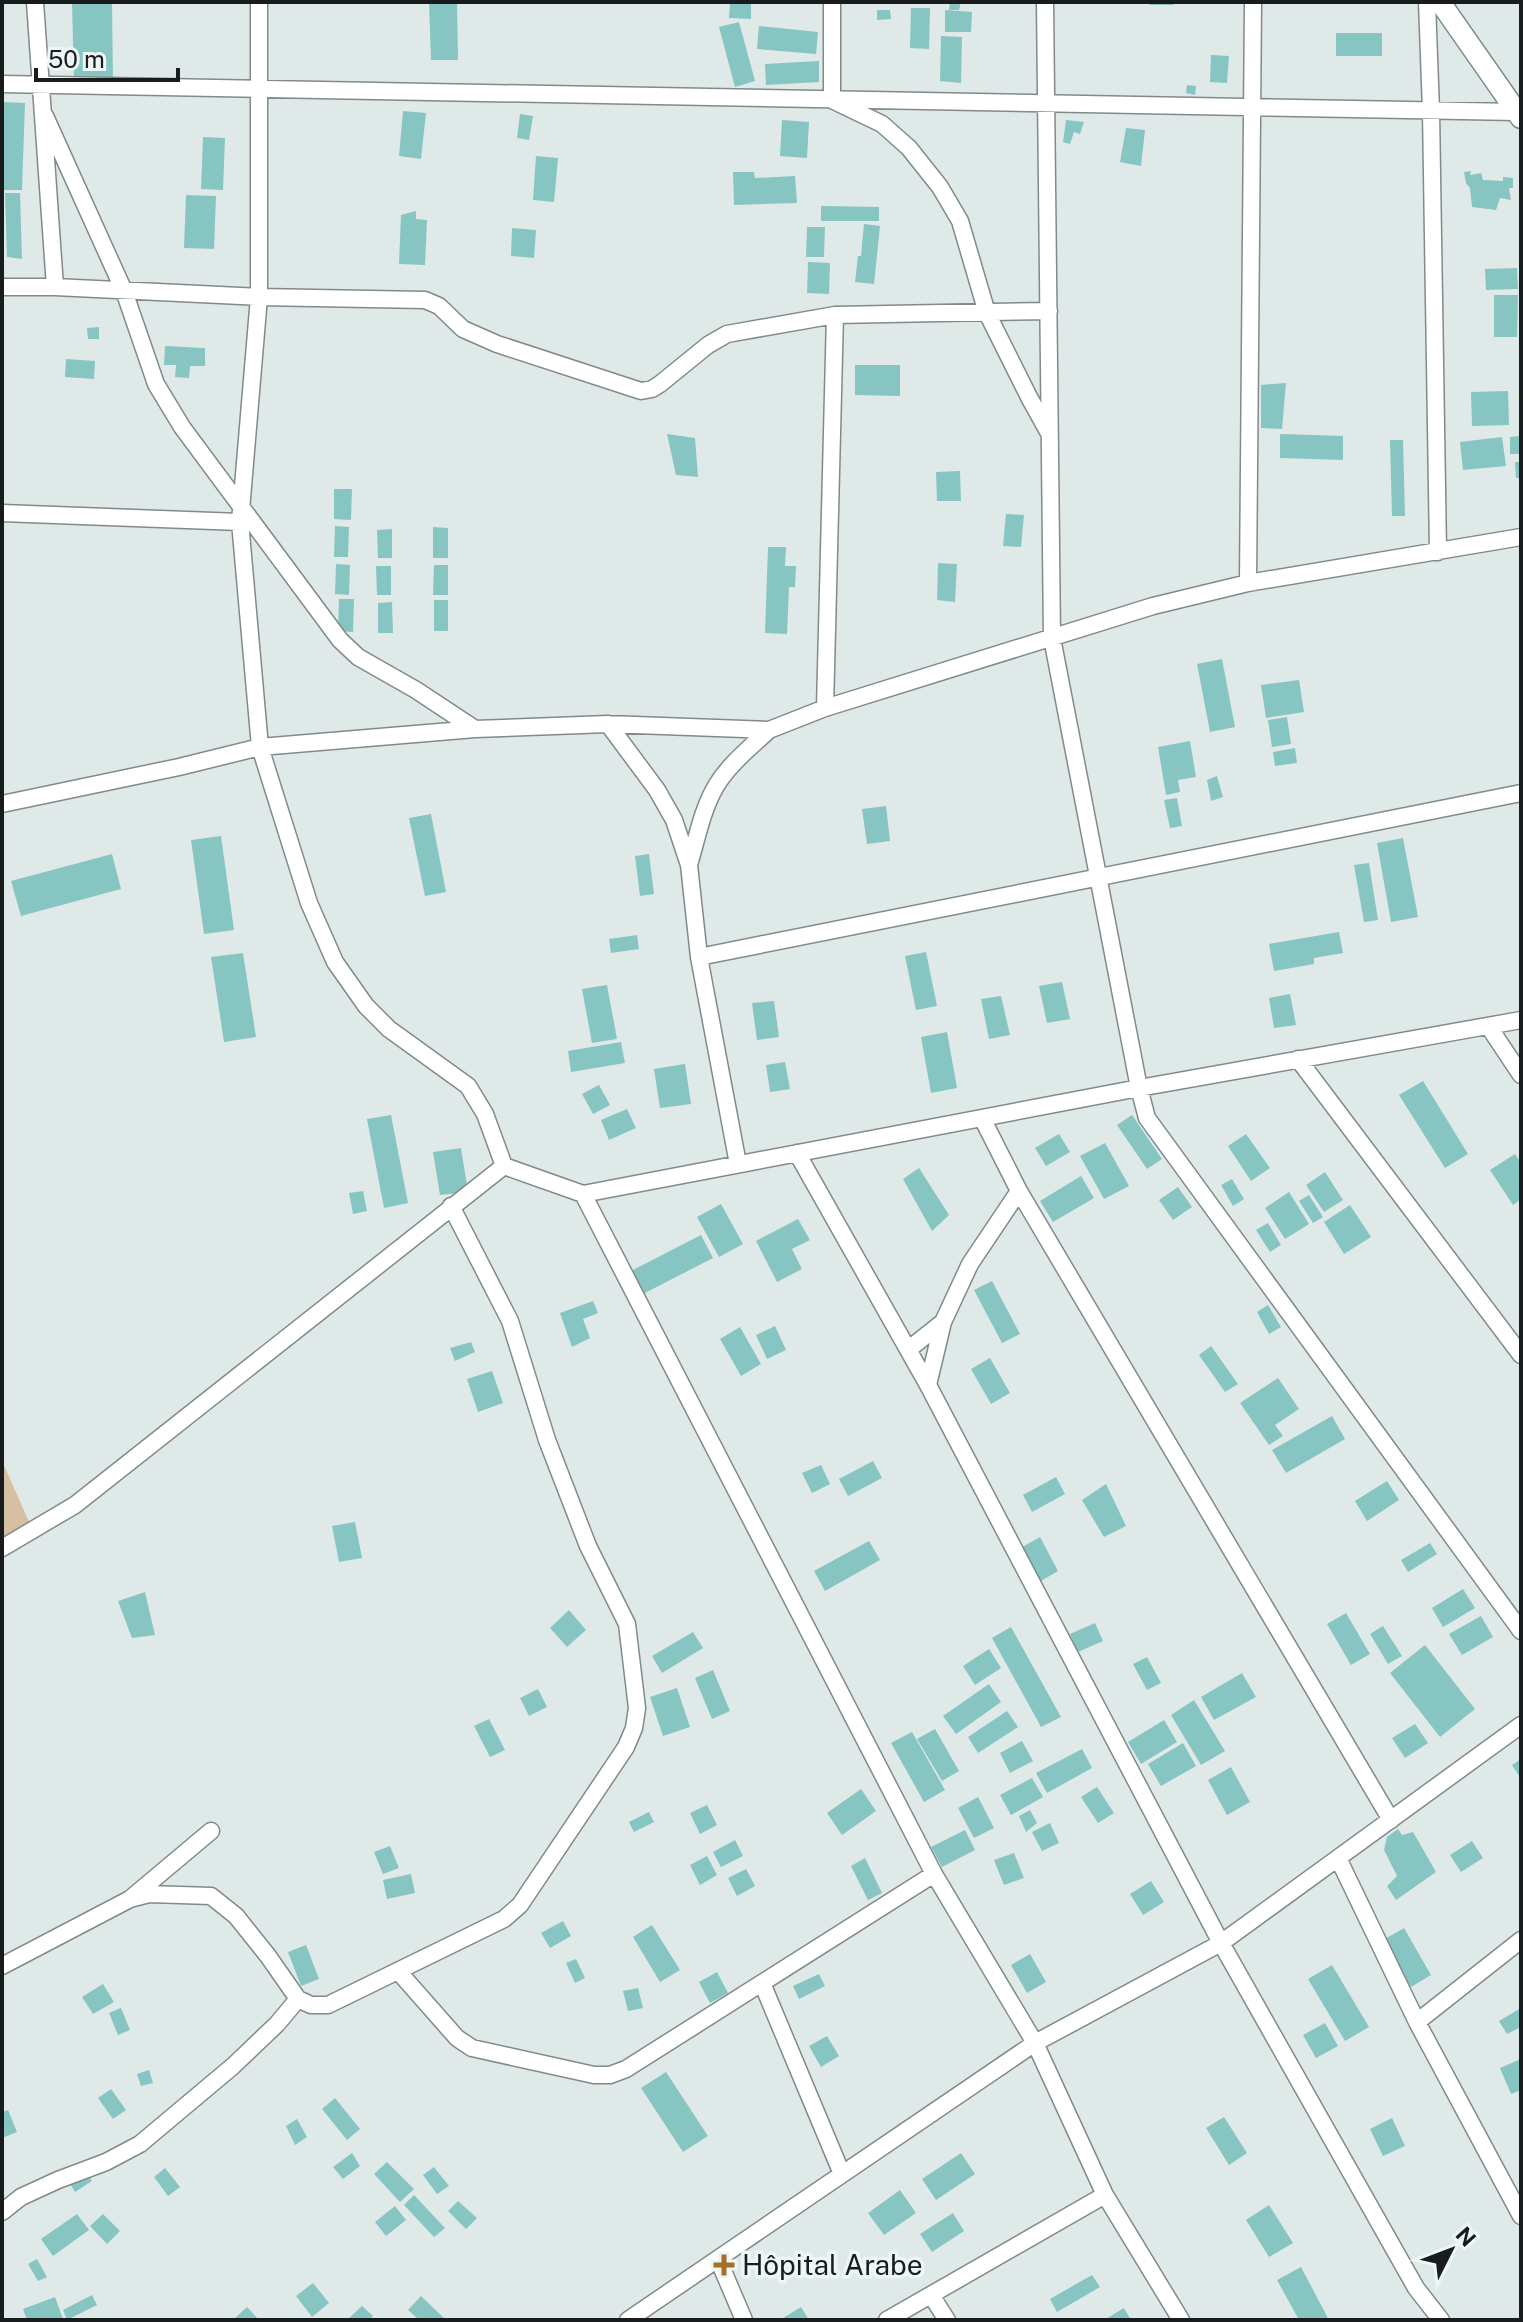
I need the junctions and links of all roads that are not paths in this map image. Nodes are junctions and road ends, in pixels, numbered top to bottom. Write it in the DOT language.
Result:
graph roads {
  1 [pos="35,2"];
  2 [pos="259,2"];
  3 [pos="832,2"];
  4 [pos="1045,2"];
  5 [pos="1253,2"];
  6 [pos="1427,2"];
  7 [pos="1440,2"];
  8 [pos="2,84"];
  9 [pos="40,85"];
  10 [pos="259,89"];
  11 [pos="832,100"];
  12 [pos="1046,103"];
  13 [pos="1252,107"];
  14 [pos="1431,111"];
  15 [pos="1519,115"];
  16 [pos="45,116"];
  17 [pos="2,287"];
  18 [pos="55,287"];
  19 [pos="124,291"];
  20 [pos="259,297"];
  21 [pos="1049,311"];
  22 [pos="987,313"];
  23 [pos="835,315"];
  24 [pos="1050,434"];
  25 [pos="2,513"];
  26 [pos="240,514"];
  27 [pos="1521,537"];
  28 [pos="1438,552"];
  29 [pos="1248,583"];
  30 [pos="1052,638"];
  31 [pos="825,708"];
  32 [pos="608,724"];
  33 [pos="475,729"];
  34 [pos="769,730"];
  35 [pos="260,747"];
  36 [pos="1521,793"];
  37 [pos="2,804"];
  38 [pos="689,865"];
  39 [pos="1098,877"];
  40 [pos="699,957"];
  41 [pos="1521,1020"];
  42 [pos="1489,1027"];
  43 [pos="1298,1059"];
  44 [pos="1521,1075"];
  45 [pos="1139,1088"];
  46 [pos="982,1118"];
  47 [pos="797,1153"];
  48 [pos="738,1164"];
  49 [pos="504,1166"];
  50 [pos="1019,1191"];
  51 [pos="583,1194"];
  52 [pos="451,1206"];
  53 [pos="943,1322"];
  54 [pos="909,1349"];
  55 [pos="1521,1355"];
  56 [pos="928,1385"];
  57 [pos="2,1548"];
  58 [pos="1521,1631"];
  59 [pos="1521,1725"];
  60 [pos="1391,1820"];
  61 [pos="211,1831"];
  62 [pos="1338,1858"];
  63 [pos="934,1874"];
  64 [pos="130,1899"];
  65 [pos="1521,1940"];
  66 [pos="1221,1943"];
  67 [pos="2,1966"];
  68 [pos="398,1971"];
  69 [pos="762,1983"];
  70 [pos="298,1999"];
  71 [pos="1417,2022"];
  72 [pos="1035,2043"];
  73 [pos="842,2174"];
  74 [pos="1105,2195"];
  75 [pos="2,2212"];
  76 [pos="1521,2216"];
  77 [pos="718,2259"];
  78 [pos="931,2295"];
  79 [pos="628,2320"];
  80 [pos="744,2320"];
  81 [pos="887,2320"];
  82 [pos="947,2320"];
  83 [pos="1181,2320"];
  84 [pos="1441,2320"];
  1 -- 9 [label="street"];
  2 -- 10 [label="street"];
  3 -- 11 [label="street"];
  4 -- 12 [label="street"];
  5 -- 13 [label="street"];
  6 -- 14 [label="street"];
  7 -- 15 [label="street"];
  8 -- 9 [label="street"];
  9 -- 10 [label="street"];
  9 -- 16 [label="street"];
  10 -- 11 [label="street"];
  10 -- 20 [label="street"];
  11 -- 12 [label="street"];
  11 -- 22 [label="street"];
  12 -- 13 [label="street"];
  12 -- 21 [label="street"];
  13 -- 14 [label="street"];
  13 -- 29 [label="street"];
  14 -- 15 [label="street"];
  14 -- 28 [label="street"];
  16 -- 18 [label="street"];
  16 -- 19 [label="street"];
  17 -- 18 [label="street"];
  18 -- 19 [label="street"];
  19 -- 20 [label="street"];
  19 -- 26 [label="street"];
  20 -- 23 [label="street"];
  20 -- 26 [label="street"];
  21 -- 22 [label="street"];
  21 -- 24 [label="street"];
  22 -- 23 [label="street"];
  22 -- 24 [label="street"];
  23 -- 31 [label="street"];
  24 -- 30 [label="street"];
  25 -- 26 [label="street"];
  26 -- 33 [label="street"];
  26 -- 35 [label="street"];
  27 -- 28 [label="street"];
  28 -- 29 [label="street"];
  29 -- 30 [label="street"];
  30 -- 31 [label="street"];
  30 -- 39 [label="street"];
  31 -- 34 [label="street"];
  32 -- 33 [label="street"];
  32 -- 34 [label="street"];
  32 -- 38 [label="street"];
  33 -- 35 [label="street"];
  34 -- 38 [label="street"];
  35 -- 37 [label="street"];
  35 -- 49 [label="street"];
  36 -- 39 [label="street"];
  38 -- 40 [label="street"];
  39 -- 40 [label="street"];
  39 -- 45 [label="street"];
  40 -- 48 [label="street"];
  41 -- 42 [label="street"];
  42 -- 43 [label="street"];
  42 -- 44 [label="street"];
  43 -- 45 [label="street"];
  43 -- 55 [label="street"];
  45 -- 46 [label="street"];
  45 -- 58 [label="street"];
  46 -- 47 [label="street"];
  46 -- 50 [label="street"];
  47 -- 48 [label="street"];
  47 -- 54 [label="street"];
  48 -- 51 [label="street"];
  49 -- 51 [label="street"];
  49 -- 52 [label="street"];
  50 -- 53 [label="street"];
  50 -- 60 [label="street"];
  51 -- 63 [label="street"];
  52 -- 57 [label="street"];
  52 -- 68 [label="street"];
  53 -- 54 [label="street"];
  53 -- 56 [label="street"];
  54 -- 56 [label="street"];
  56 -- 66 [label="street"];
  59 -- 60 [label="street"];
  60 -- 62 [label="street"];
  61 -- 64 [label="street"];
  62 -- 66 [label="street"];
  62 -- 71 [label="street"];
  63 -- 69 [label="street"];
  63 -- 72 [label="street"];
  64 -- 67 [label="street"];
  64 -- 70 [label="street"];
  65 -- 71 [label="street"];
  66 -- 72 [label="street"];
  66 -- 84 [label="street"];
  68 -- 69 [label="street"];
  68 -- 70 [label="street"];
  69 -- 73 [label="street"];
  70 -- 75 [label="street"];
  71 -- 76 [label="street"];
  72 -- 73 [label="street"];
  72 -- 74 [label="street"];
  73 -- 77 [label="street"];
  74 -- 78 [label="street"];
  74 -- 83 [label="street"];
  77 -- 79 [label="street"];
  77 -- 80 [label="street"];
  78 -- 81 [label="street"];
  78 -- 82 [label="street"];
}
